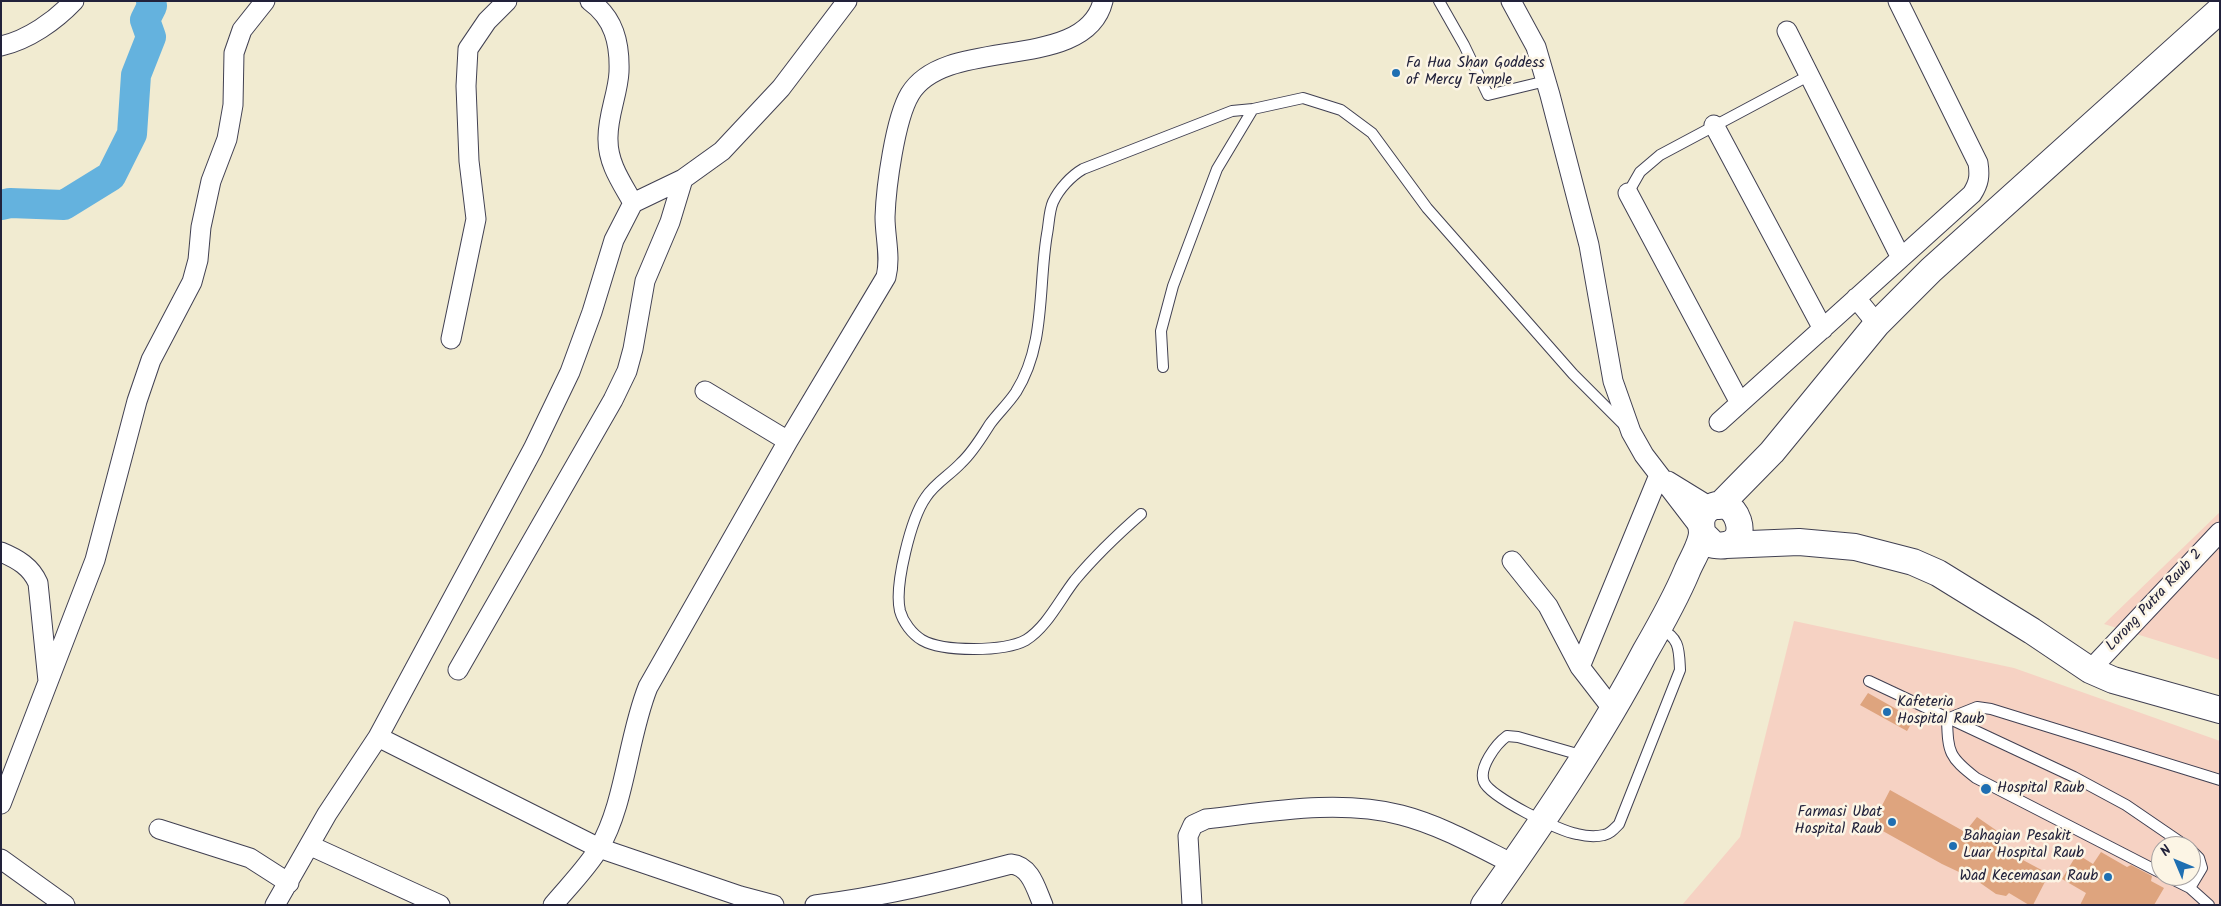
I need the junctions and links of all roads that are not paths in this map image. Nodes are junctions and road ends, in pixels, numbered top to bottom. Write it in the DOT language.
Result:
graph roads {
  1 [pos="74,1"];
  2 [pos="265,1"];
  3 [pos="507,1"];
  4 [pos="590,1"];
  5 [pos="847,1"];
  6 [pos="1104,1"];
  7 [pos="1439,1"];
  8 [pos="1898,1"];
  9 [pos="1512,2"];
  10 [pos="2220,10"];
  11 [pos="1787,31"];
  12 [pos="1,46"];
  13 [pos="1810,75"];
  14 [pos="1546,81"];
  15 [pos="1253,109"];
  16 [pos="1714,125"];
  17 [pos="683,178"];
  18 [pos="1628,193"];
  19 [pos="633,203"];
  20 [pos="1901,258"];
  21 [pos="1856,298"];
  22 [pos="1877,324"];
  23 [pos="1823,329"];
  24 [pos="451,339"];
  25 [pos="1163,367"];
  26 [pos="705,391"];
  27 [pos="1740,403"];
  28 [pos="1719,422"];
  29 [pos="1631,432"];
  30 [pos="788,441"];
  31 [pos="1659,475"];
  32 [pos="1141,514"];
  33 [pos="1719,525"];
  34 [pos="2220,532"];
  35 [pos="1,552"];
  36 [pos="1512,561"];
  37 [pos="1658,628"];
  38 [pos="1580,667"];
  39 [pos="458,670"];
  40 [pos="2090,670"];
  41 [pos="1869,681"];
  42 [pos="49,685"];
  43 [pos="2220,710"];
  44 [pos="1614,712"];
  45 [pos="1947,719"];
  46 [pos="378,737"];
  47 [pos="1585,756"];
  48 [pos="2220,780"];
  49 [pos="1,804"];
  50 [pos="1544,822"];
  51 [pos="159,829"];
  52 [pos="2171,836"];
  53 [pos="311,846"];
  54 [pos="599,848"];
  55 [pos="1,859"];
  56 [pos="1513,864"];
  57 [pos="2151,868"];
  58 [pos="288,882"];
  59 [pos="2186,886"];
  60 [pos="2190,888"];
  61 [pos="64,905"];
  62 [pos="275,905"];
  63 [pos="440,905"];
  64 [pos="553,905"];
  65 [pos="774,905"];
  66 [pos="815,905"];
  67 [pos="1043,905"];
  68 [pos="1192,905"];
  69 [pos="1484,905"];
  70 [pos="2209,905"];
  1 -- 12 [label="street"];
  2 -- 42 [label="street"];
  3 -- 24 [label="street"];
  4 -- 19 [label="street"];
  5 -- 17 [label="street"];
  6 -- 30 [label="street"];
  7 -- 14 [label="lane"];
  8 -- 20 [label="street"];
  9 -- 14 [label="street"];
  10 -- 22 [label="street"];
  11 -- 13 [label="street"];
  13 -- 16 [label="lane"];
  13 -- 20 [label="street"];
  14 -- 29 [label="street"];
  15 -- 25 [label="lane"];
  15 -- 29 [label="lane"];
  15 -- 32 [label="lane"];
  16 -- 18 [label="lane"];
  16 -- 23 [label="street"];
  17 -- 19 [label="street"];
  17 -- 39 [label="street"];
  18 -- 27 [label="street"];
  19 -- 46 [label="street"];
  20 -- 21 [label="street"];
  21 -- 22 [label="street"];
  21 -- 23 [label="street"];
  22 -- 33 [label="street"];
  23 -- 27 [label="street"];
  26 -- 30 [label="street"];
  27 -- 28 [label="street"];
  29 -- 31 [label="street"];
  30 -- 54 [label="street"];
  31 -- 33 [label="street"];
  31 -- 38 [label="street"];
  33 -- 37 [label="street"];
  33 -- 40 [label="street"];
  34 -- 40 [label="street, Lorong Putra Raub 2"];
  35 -- 42 [label="street"];
  36 -- 38 [label="street"];
  37 -- 44 [label="street"];
  37 -- 50 [label="lane"];
  38 -- 44 [label="street"];
  40 -- 43 [label="street"];
  41 -- 45 [label="lane"];
  42 -- 49 [label="street"];
  44 -- 47 [label="street"];
  45 -- 48 [label="lane"];
  45 -- 52 [label="lane"];
  45 -- 57 [label="lane"];
  46 -- 53 [label="street"];
  46 -- 54 [label="street"];
  47 -- 50 [label="street"];
  47 -- 50 [label="lane"];
  50 -- 56 [label="street"];
  51 -- 58 [label="street"];
  53 -- 58 [label="street"];
  53 -- 63 [label="street"];
  54 -- 64 [label="street"];
  54 -- 65 [label="street"];
  55 -- 61 [label="street"];
  56 -- 68 [label="street"];
  56 -- 69 [label="street"];
  58 -- 62 [label="street"];
  59 -- 60 [label="lane"];
  60 -- 70 [label="lane"];
  66 -- 67 [label="street"];
}
